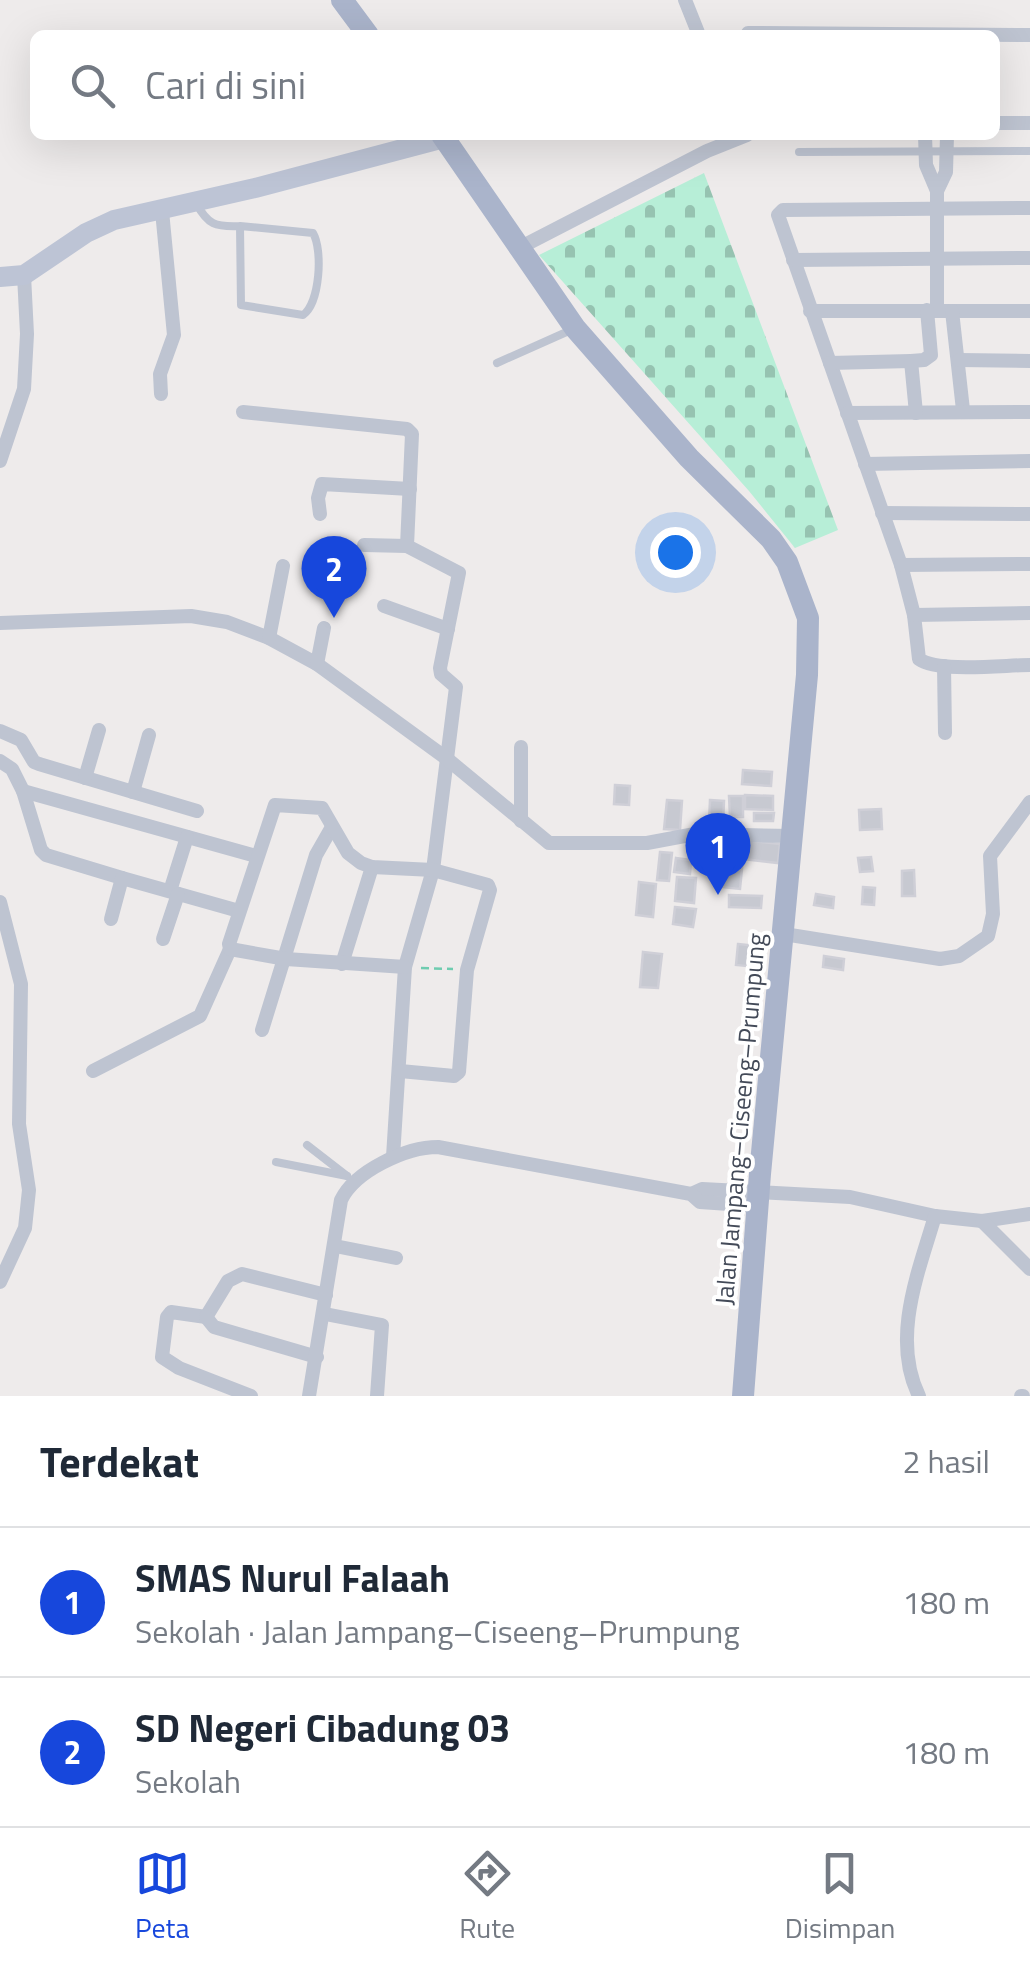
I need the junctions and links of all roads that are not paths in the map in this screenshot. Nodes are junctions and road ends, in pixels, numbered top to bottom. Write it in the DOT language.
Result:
graph roads {
  1 [pos="342,0"];
  2 [pos="684,0"];
  3 [pos="364,30"];
  4 [pos="698,30"];
  5 [pos="1000,35"];
  6 [pos="1030,35"];
  7 [pos="1000,123"];
  8 [pos="1030,123"];
  9 [pos="432,140"];
  10 [pos="445,140"];
  11 [pos="733,140"];
  12 [pos="925,140"];
  13 [pos="947,140"];
  14 [pos="947,151"];
  15 [pos="1030,151"];
  16 [pos="799,152"];
  17 [pos="925,152"];
  18 [pos="938,191"];
  19 [pos="196,203"];
  20 [pos="937,208"];
  21 [pos="1030,208"];
  22 [pos="162,211"];
  23 [pos="240,226"];
  24 [pos="519,248"];
  25 [pos="936,257"];
  26 [pos="1030,258"];
  27 [pos="793,260"];
  28 [pos="0,276"];
  29 [pos="24,276"];
  30 [pos="810,310"];
  31 [pos="939,310"];
  32 [pos="1030,311"];
  33 [pos="576,328"];
  34 [pos="959,360"];
  35 [pos="1030,361"];
  36 [pos="910,362"];
  37 [pos="497,363"];
  38 [pos="830,363"];
  39 [pos="161,394"];
  40 [pos="963,410"];
  41 [pos="243,412"];
  42 [pos="1030,412"];
  43 [pos="847,413"];
  44 [pos="916,413"];
  45 [pos="1030,461"];
  46 [pos="0,462"];
  47 [pos="865,464"];
  48 [pos="410,489"];
  49 [pos="320,514"];
  50 [pos="882,514"];
  51 [pos="1030,514"];
  52 [pos="364,545"];
  53 [pos="406,546"];
  54 [pos="1030,564"];
  55 [pos="902,565"];
  56 [pos="283,566"];
  57 [pos="384,606"];
  58 [pos="914,614"];
  59 [pos="1030,614"];
  60 [pos="0,623"];
  61 [pos="324,628"];
  62 [pos="448,629"];
  63 [pos="270,638"];
  64 [pos="316,664"];
  65 [pos="1030,665"];
  66 [pos="944,666"];
  67 [pos="0,730"];
  68 [pos="99,730"];
  69 [pos="946,733"];
  70 [pos="149,735"];
  71 [pos="521,748"];
  72 [pos="446,758"];
  73 [pos="0,760"];
  74 [pos="85,778"];
  75 [pos="23,791"];
  76 [pos="133,792"];
  77 [pos="1030,802"];
  78 [pos="197,811"];
  79 [pos="520,821"];
  80 [pos="332,827"];
  81 [pos="792,836"];
  82 [pos="187,838"];
  83 [pos="256,856"];
  84 [pos="372,867"];
  85 [pos="433,870"];
  86 [pos="122,878"];
  87 [pos="174,892"];
  88 [pos="0,902"];
  89 [pos="239,912"];
  90 [pos="111,918"];
  91 [pos="784,934"];
  92 [pos="163,939"];
  93 [pos="230,949"];
  94 [pos="286,959"];
  95 [pos="342,964"];
  96 [pos="405,967"];
  97 [pos="262,1030"];
  98 [pos="93,1071"];
  99 [pos="400,1071"];
  100 [pos="307,1146"];
  101 [pos="393,1157"];
  102 [pos="276,1162"];
  103 [pos="351,1179"];
  104 [pos="758,1200"];
  105 [pos="1030,1214"];
  106 [pos="935,1216"];
  107 [pos="982,1220"];
  108 [pos="335,1246"];
  109 [pos="396,1258"];
  110 [pos="1030,1269"];
  111 [pos="0,1282"];
  112 [pos="326,1296"];
  113 [pos="325,1314"];
  114 [pos="206,1318"];
  115 [pos="317,1358"];
  116 [pos="251,1396"];
  117 [pos="310,1396"];
  118 [pos="377,1396"];
  119 [pos="743,1396"];
  120 [pos="919,1396"];
  1 -- 3 [label="main road"];
  2 -- 4 [label="street"];
  5 -- 6 [label="street"];
  7 -- 8 [label="street"];
  9 -- 19 [label="street"];
  10 -- 24 [label="main road, Jalan Jampang–Ciseeng–Prumpung"];
  11 -- 24 [label="street"];
  12 -- 17 [label="street"];
  13 -- 14 [label="street"];
  14 -- 15 [label="lane"];
  14 -- 17 [label="lane"];
  14 -- 18 [label="street"];
  16 -- 17 [label="lane"];
  17 -- 18 [label="street"];
  18 -- 20 [label="street"];
  19 -- 22 [label="street"];
  19 -- 23 [label="lane"];
  20 -- 21 [label="street"];
  20 -- 25 [label="street"];
  20 -- 27 [label="street"];
  22 -- 29 [label="street"];
  22 -- 39 [label="street"];
  23 -- 23 [label="lane"];
  24 -- 33 [label="main road, Jalan Jampang–Ciseeng–Prumpung"];
  25 -- 26 [label="street"];
  25 -- 27 [label="street"];
  25 -- 31 [label="street"];
  27 -- 30 [label="street"];
  28 -- 29 [label="street"];
  29 -- 46 [label="street"];
  30 -- 31 [label="street"];
  30 -- 38 [label="street"];
  31 -- 32 [label="street"];
  31 -- 34 [label="street"];
  31 -- 36 [label="street"];
  33 -- 37 [label="lane"];
  33 -- 81 [label="main road, Jalan Jampang–Ciseeng–Prumpung"];
  34 -- 35 [label="street"];
  34 -- 40 [label="street"];
  36 -- 38 [label="street"];
  36 -- 44 [label="street"];
  38 -- 43 [label="street"];
  40 -- 42 [label="street"];
  40 -- 44 [label="street"];
  41 -- 48 [label="street"];
  43 -- 44 [label="street"];
  43 -- 47 [label="street"];
  45 -- 47 [label="street"];
  47 -- 50 [label="street"];
  48 -- 49 [label="street"];
  48 -- 53 [label="street"];
  50 -- 51 [label="street"];
  50 -- 55 [label="street"];
  52 -- 53 [label="street"];
  53 -- 62 [label="street"];
  54 -- 55 [label="street"];
  55 -- 58 [label="street"];
  56 -- 63 [label="street"];
  57 -- 62 [label="street"];
  58 -- 59 [label="street"];
  58 -- 66 [label="street"];
  60 -- 63 [label="street"];
  61 -- 64 [label="street"];
  62 -- 72 [label="street"];
  63 -- 64 [label="street"];
  64 -- 72 [label="street"];
  65 -- 66 [label="street"];
  66 -- 69 [label="street"];
  67 -- 74 [label="street"];
  68 -- 74 [label="street"];
  70 -- 76 [label="street"];
  71 -- 79 [label="street"];
  72 -- 79 [label="street"];
  72 -- 85 [label="street"];
  73 -- 75 [label="street"];
  74 -- 76 [label="street"];
  75 -- 82 [label="street"];
  75 -- 86 [label="street"];
  76 -- 78 [label="street"];
  77 -- 91 [label="street"];
  79 -- 81 [label="street"];
  80 -- 83 [label="street"];
  80 -- 84 [label="street"];
  80 -- 94 [label="street"];
  81 -- 91 [label="main road, Jalan Jampang–Ciseeng–Prumpung"];
  82 -- 83 [label="street"];
  82 -- 87 [label="street"];
  83 -- 89 [label="street"];
  84 -- 85 [label="street"];
  84 -- 95 [label="street"];
  85 -- 96 [label="street"];
  85 -- 99 [label="street"];
  86 -- 87 [label="street"];
  86 -- 90 [label="street"];
  87 -- 89 [label="street"];
  87 -- 92 [label="street"];
  88 -- 111 [label="street"];
  89 -- 93 [label="street"];
  91 -- 104 [label="main road, Jalan Jampang–Ciseeng–Prumpung"];
  93 -- 94 [label="street"];
  93 -- 98 [label="street"];
  94 -- 95 [label="street"];
  94 -- 97 [label="street"];
  95 -- 96 [label="street"];
  96 -- 99 [label="street"];
  99 -- 101 [label="street"];
  100 -- 103 [label="lane"];
  101 -- 103 [label="street"];
  101 -- 104 [label="street"];
  102 -- 103 [label="lane"];
  103 -- 108 [label="street"];
  104 -- 106 [label="street"];
  104 -- 119 [label="main road, Jalan Jampang–Ciseeng–Prumpung"];
  105 -- 107 [label="street"];
  106 -- 107 [label="street"];
  106 -- 120 [label="street"];
  107 -- 110 [label="street"];
  108 -- 109 [label="street"];
  108 -- 112 [label="street"];
  112 -- 113 [label="street"];
  112 -- 114 [label="street"];
  113 -- 115 [label="street"];
  113 -- 118 [label="street"];
  114 -- 115 [label="street"];
  114 -- 116 [label="street"];
  115 -- 117 [label="street"];
}
